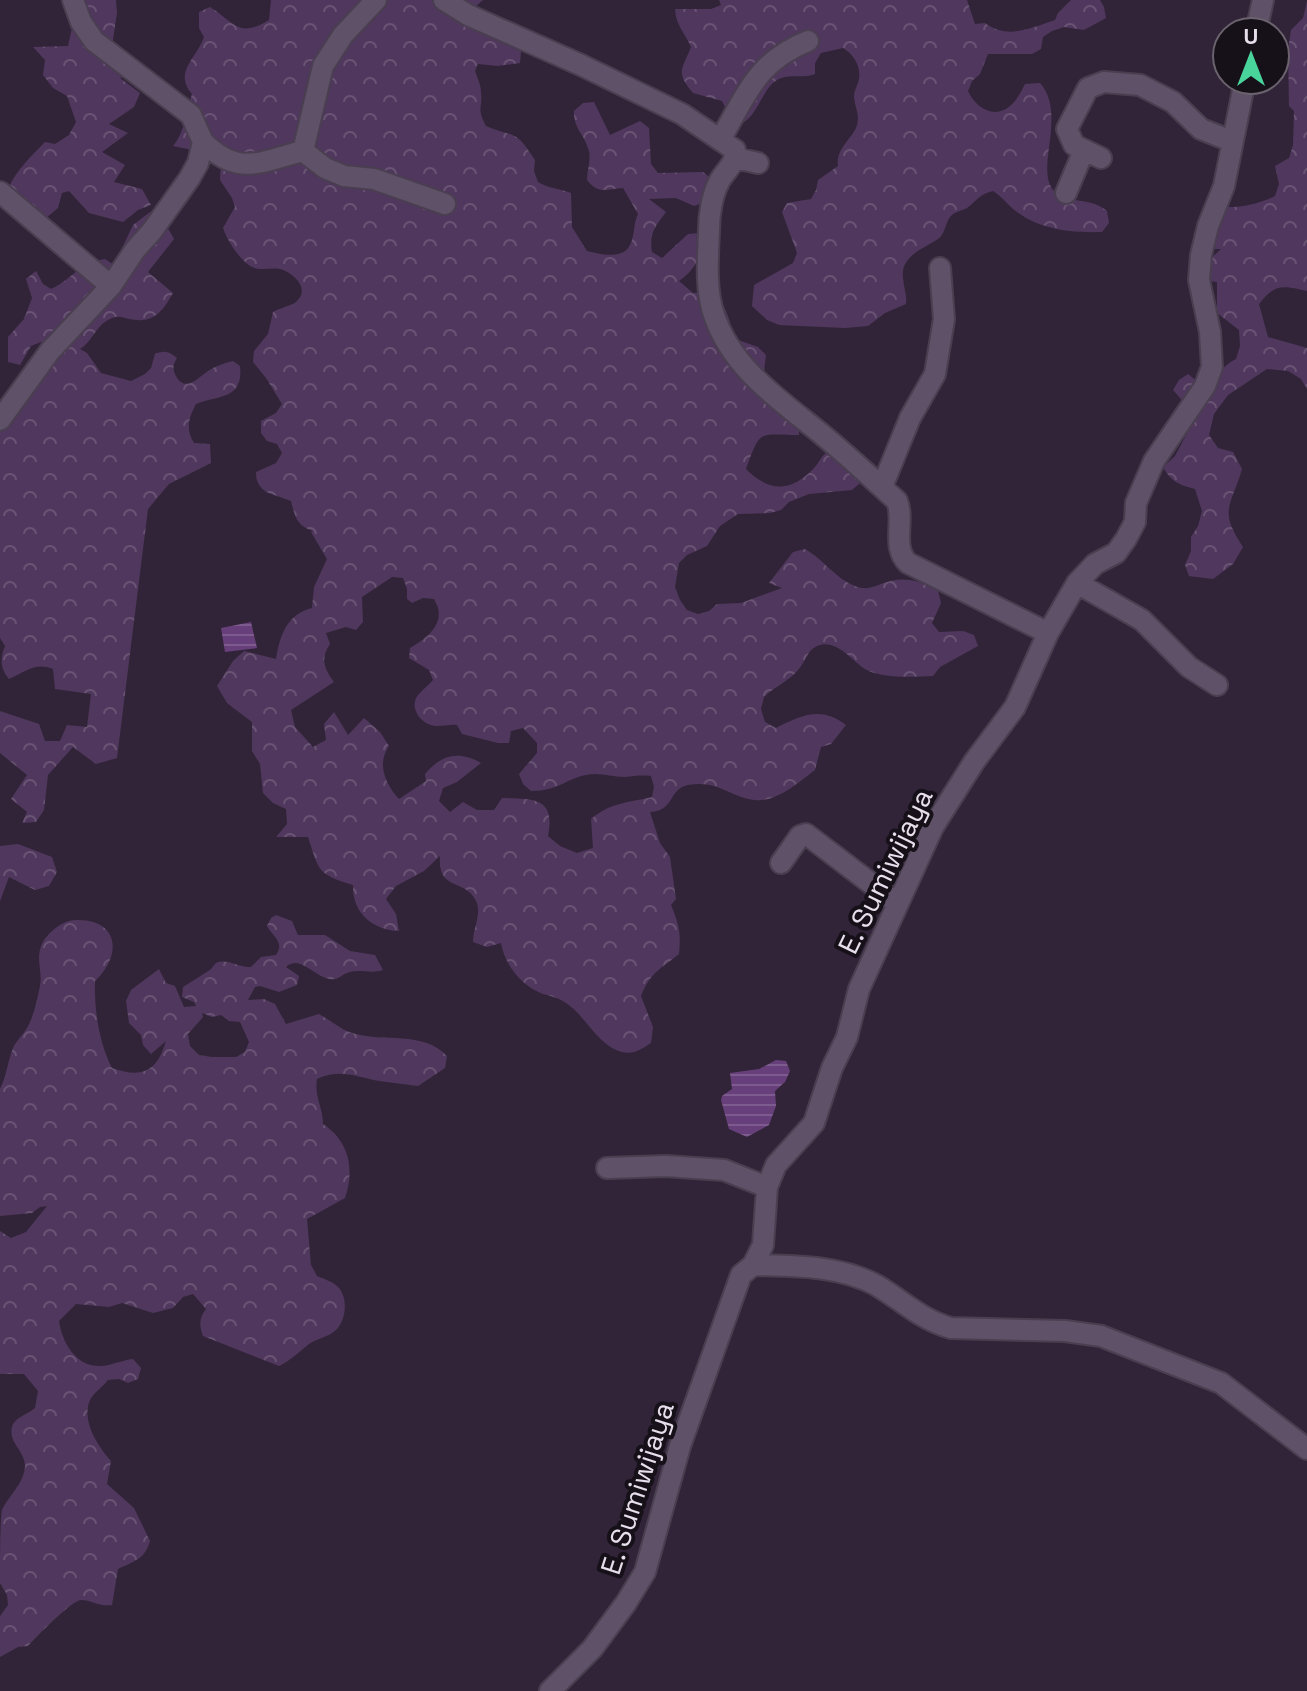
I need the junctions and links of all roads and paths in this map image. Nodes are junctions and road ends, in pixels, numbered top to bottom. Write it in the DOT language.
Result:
graph roads {
  1 [pos="73,0"];
  2 [pos="376,0"];
  3 [pos="444,0"];
  4 [pos="808,41"];
  5 [pos="1241,96"];
  6 [pos="720,140"];
  7 [pos="1231,141"];
  8 [pos="203,142"];
  9 [pos="303,151"];
  10 [pos="736,158"];
  11 [pos="758,163"];
  12 [pos="0,192"];
  13 [pos="1066,193"];
  14 [pos="445,204"];
  15 [pos="940,268"];
  16 [pos="111,286"];
  17 [pos="0,420"];
  18 [pos="882,487"];
  19 [pos="1077,583"];
  20 [pos="1048,633"];
  21 [pos="1217,685"];
  22 [pos="781,863"];
  23 [pos="898,904"];
  24 [pos="607,1168"];
  25 [pos="767,1187"];
  26 [pos="753,1265"];
  27 [pos="1307,1449"];
  28 [pos="550,1691"];
  1 -- 8 [label="street"];
  2 -- 9 [label="street"];
  3 -- 6 [label="street"];
  4 -- 6 [label="street"];
  5 -- 7 [label="street, E. Sumiwijaya"];
  6 -- 10 [label="street"];
  7 -- 13 [label="street"];
  7 -- 19 [label="street, E. Sumiwijaya"];
  8 -- 9 [label="street"];
  8 -- 16 [label="street"];
  9 -- 14 [label="street"];
  10 -- 11 [label="street"];
  10 -- 18 [label="street"];
  12 -- 16 [label="street"];
  15 -- 18 [label="street"];
  16 -- 17 [label="street"];
  18 -- 20 [label="street"];
  19 -- 20 [label="street, E. Sumiwijaya"];
  19 -- 21 [label="street"];
  20 -- 23 [label="street, E. Sumiwijaya"];
  22 -- 23 [label="street"];
  23 -- 25 [label="street, E. Sumiwijaya"];
  24 -- 25 [label="street"];
  25 -- 26 [label="street, E. Sumiwijaya"];
  26 -- 27 [label="street"];
  26 -- 28 [label="street, E. Sumiwijaya"];
}
